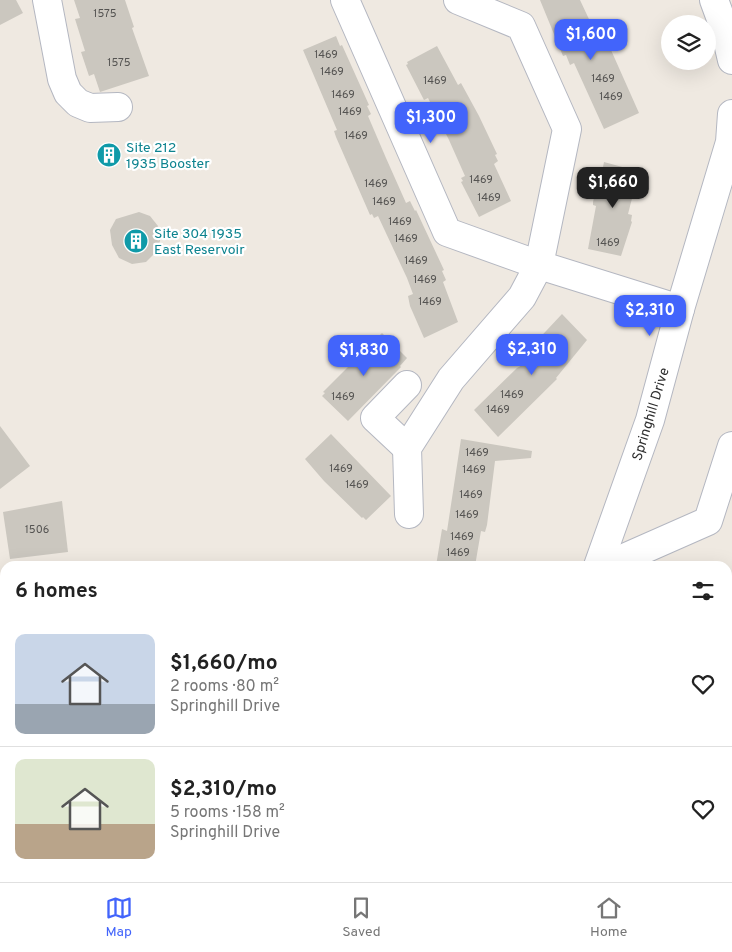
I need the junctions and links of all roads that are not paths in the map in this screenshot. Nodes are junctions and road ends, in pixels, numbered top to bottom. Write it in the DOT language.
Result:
graph roads {
  1 [pos="47,0"];
  2 [pos="345,0"];
  3 [pos="458,0"];
  4 [pos="714,0"];
  5 [pos="506,9"];
  6 [pos="732,60"];
  7 [pos="118,107"];
  8 [pos="732,114"];
  9 [pos="539,265"];
  10 [pos="680,309"];
  11 [pos="407,385"];
  12 [pos="732,446"];
  13 [pos="406,448"];
  14 [pos="409,514"];
  15 [pos="600,561"];
  16 [pos="617,561"];
  1 -- 7 [label="street"];
  2 -- 9 [label="street"];
  3 -- 5 [label="street"];
  4 -- 6 [label="street"];
  5 -- 9 [label="street"];
  8 -- 10 [label="street, Springhill Drive"];
  9 -- 10 [label="street"];
  9 -- 13 [label="street"];
  10 -- 15 [label="street, Springhill Drive"];
  11 -- 13 [label="street"];
  12 -- 16 [label="street"];
  13 -- 14 [label="street"];
}
